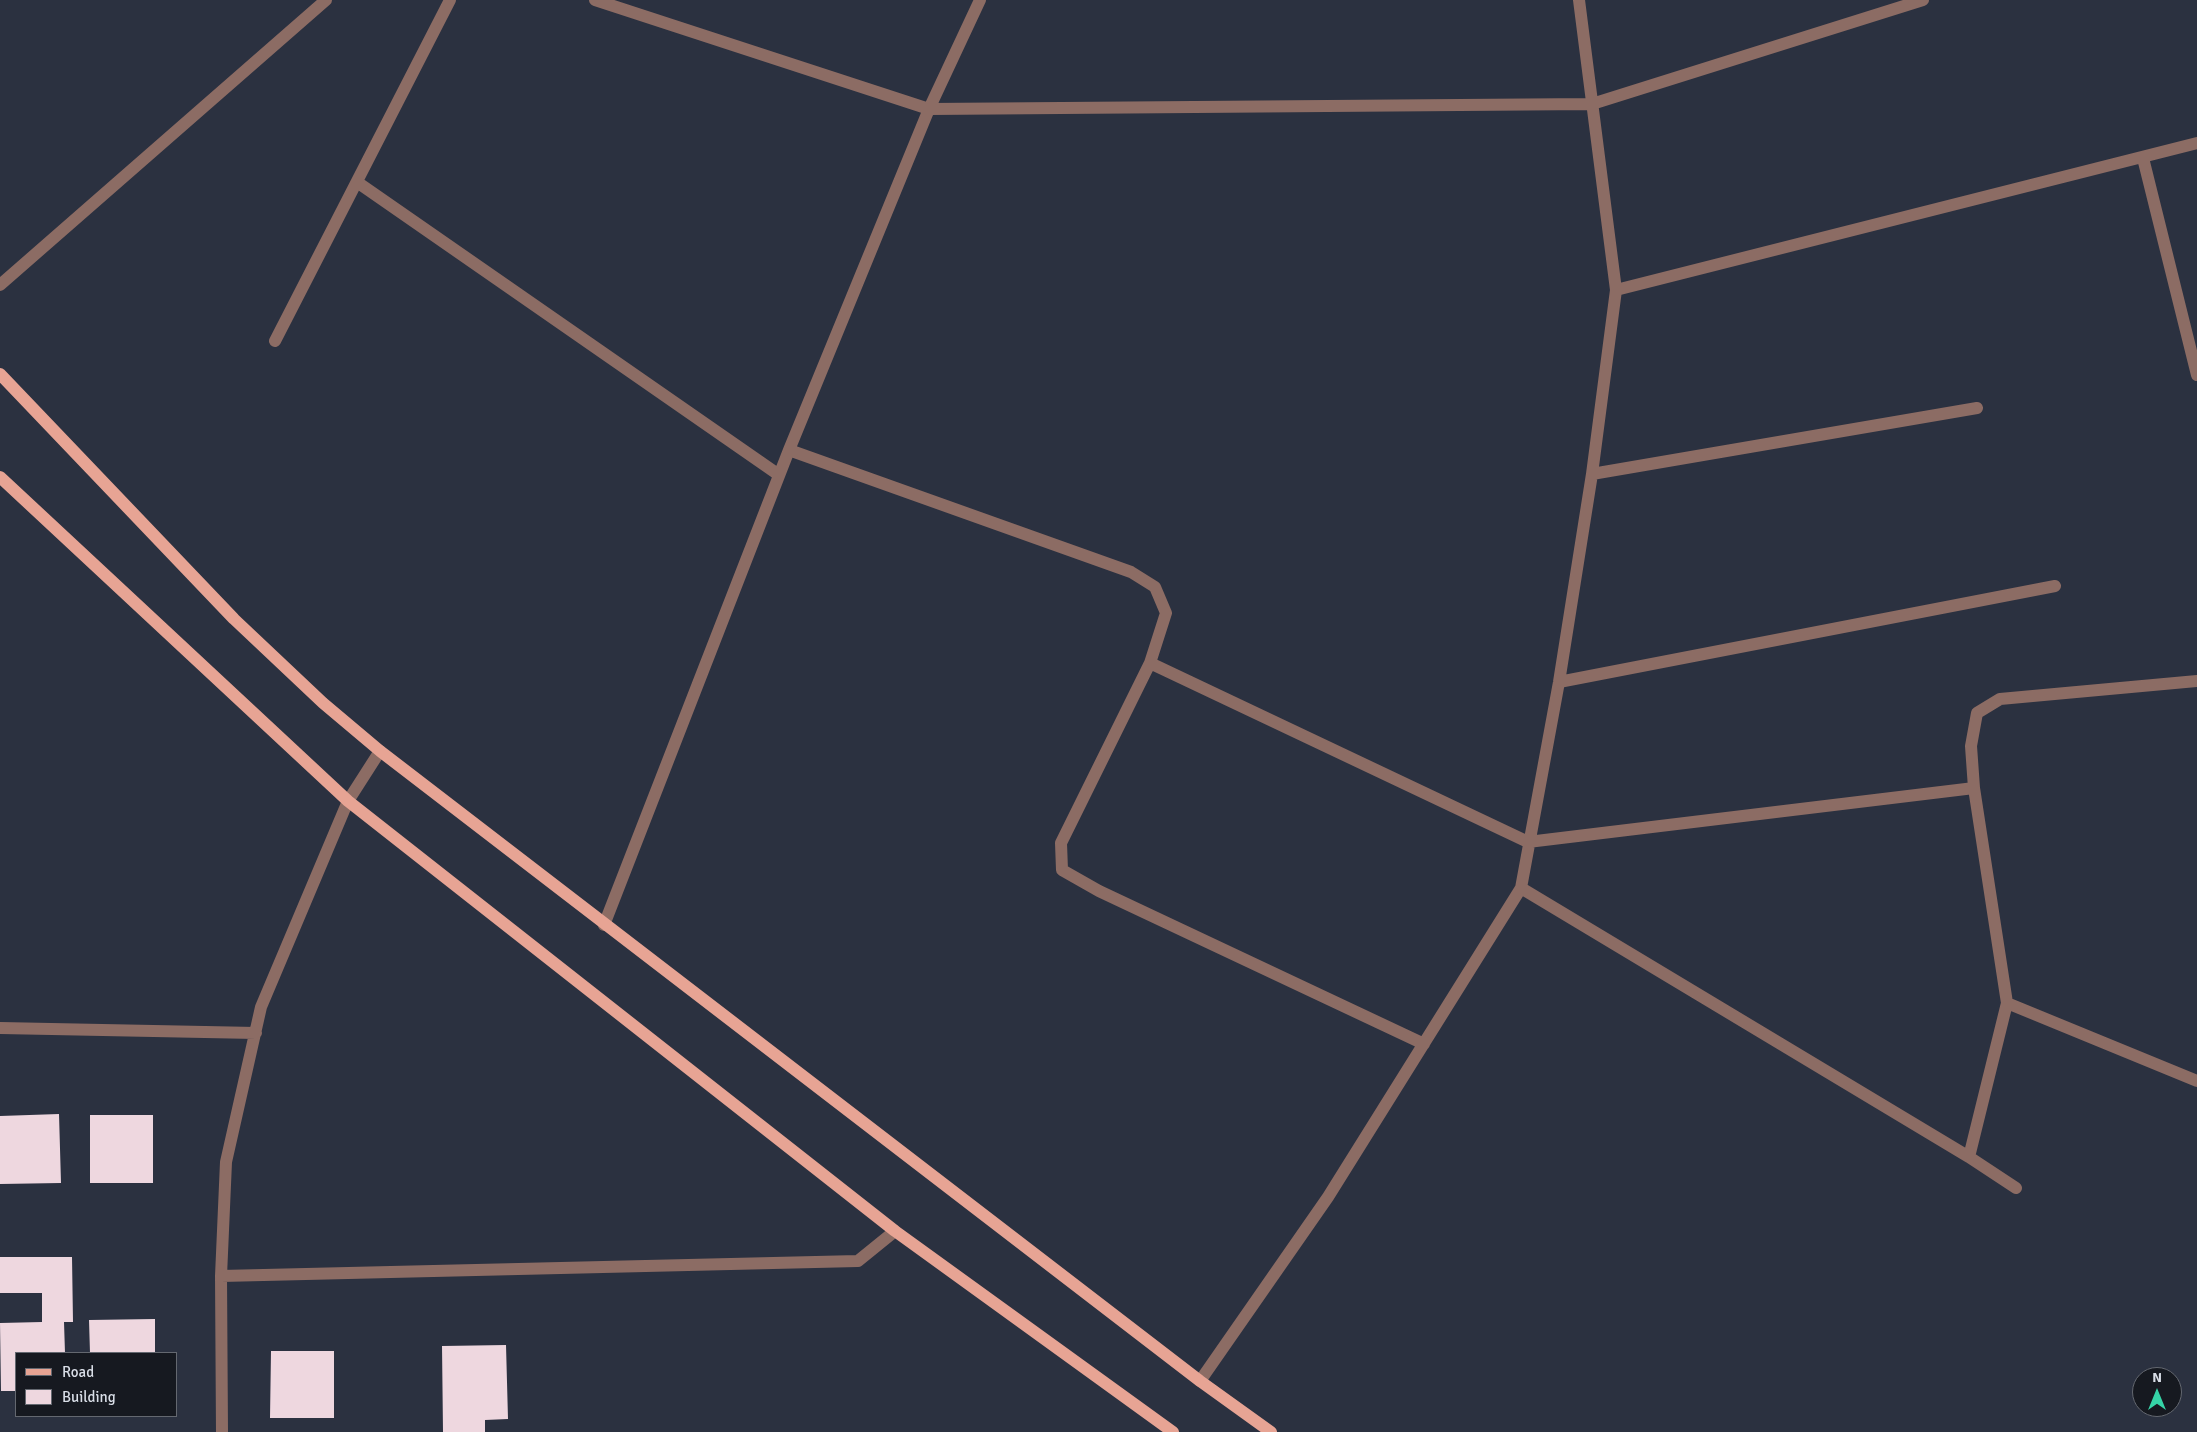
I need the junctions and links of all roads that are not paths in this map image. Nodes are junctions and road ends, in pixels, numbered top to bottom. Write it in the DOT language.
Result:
graph roads {
  1 [pos="326,0"];
  2 [pos="450,0"];
  3 [pos="595,0"];
  4 [pos="980,0"];
  5 [pos="1579,0"];
  6 [pos="1923,0"];
  7 [pos="1592,104"];
  8 [pos="929,109"];
  9 [pos="2197,143"];
  10 [pos="2143,158"];
  11 [pos="357,182"];
  12 [pos="0,285"];
  13 [pos="1616,290"];
  14 [pos="275,341"];
  15 [pos="0,374"];
  16 [pos="2197,375"];
  17 [pos="1977,408"];
  18 [pos="789,450"];
  19 [pos="1592,474"];
  20 [pos="779,475"];
  21 [pos="0,477"];
  22 [pos="2055,586"];
  23 [pos="1150,663"];
  24 [pos="2197,681"];
  25 [pos="1559,682"];
  26 [pos="380,750"];
  27 [pos="1974,788"];
  28 [pos="348,801"];
  29 [pos="1528,842"];
  30 [pos="1521,888"];
  31 [pos="604,925"];
  32 [pos="2007,1003"];
  33 [pos="0,1028"];
  34 [pos="256,1032"];
  35 [pos="1424,1044"];
  36 [pos="2197,1081"];
  37 [pos="1969,1157"];
  38 [pos="2016,1188"];
  39 [pos="895,1231"];
  40 [pos="220,1276"];
  41 [pos="1200,1381"];
  42 [pos="222,1432"];
  43 [pos="1173,1432"];
  44 [pos="1271,1432"];
  1 -- 12 [label="street"];
  2 -- 11 [label="street"];
  3 -- 8 [label="street"];
  4 -- 8 [label="street"];
  5 -- 7 [label="street"];
  6 -- 7 [label="street"];
  7 -- 8 [label="street"];
  7 -- 13 [label="street"];
  8 -- 18 [label="street"];
  9 -- 10 [label="street"];
  10 -- 13 [label="street"];
  10 -- 16 [label="street"];
  11 -- 14 [label="street"];
  11 -- 20 [label="street"];
  13 -- 19 [label="street"];
  15 -- 26 [label="main road"];
  17 -- 19 [label="street"];
  18 -- 20 [label="street"];
  18 -- 23 [label="street"];
  19 -- 25 [label="street"];
  20 -- 31 [label="street"];
  21 -- 28 [label="main road"];
  22 -- 25 [label="street"];
  23 -- 29 [label="street"];
  23 -- 35 [label="street"];
  24 -- 27 [label="street"];
  25 -- 29 [label="street"];
  26 -- 28 [label="street"];
  26 -- 31 [label="main road"];
  27 -- 29 [label="street"];
  27 -- 32 [label="street"];
  28 -- 34 [label="street"];
  28 -- 39 [label="main road"];
  29 -- 30 [label="street"];
  30 -- 35 [label="street"];
  30 -- 37 [label="street"];
  31 -- 41 [label="main road"];
  32 -- 36 [label="street"];
  32 -- 37 [label="street"];
  33 -- 34 [label="street"];
  34 -- 40 [label="street"];
  35 -- 41 [label="street"];
  37 -- 38 [label="street"];
  39 -- 40 [label="street"];
  39 -- 43 [label="main road"];
  40 -- 42 [label="street"];
  41 -- 44 [label="main road"];
}
